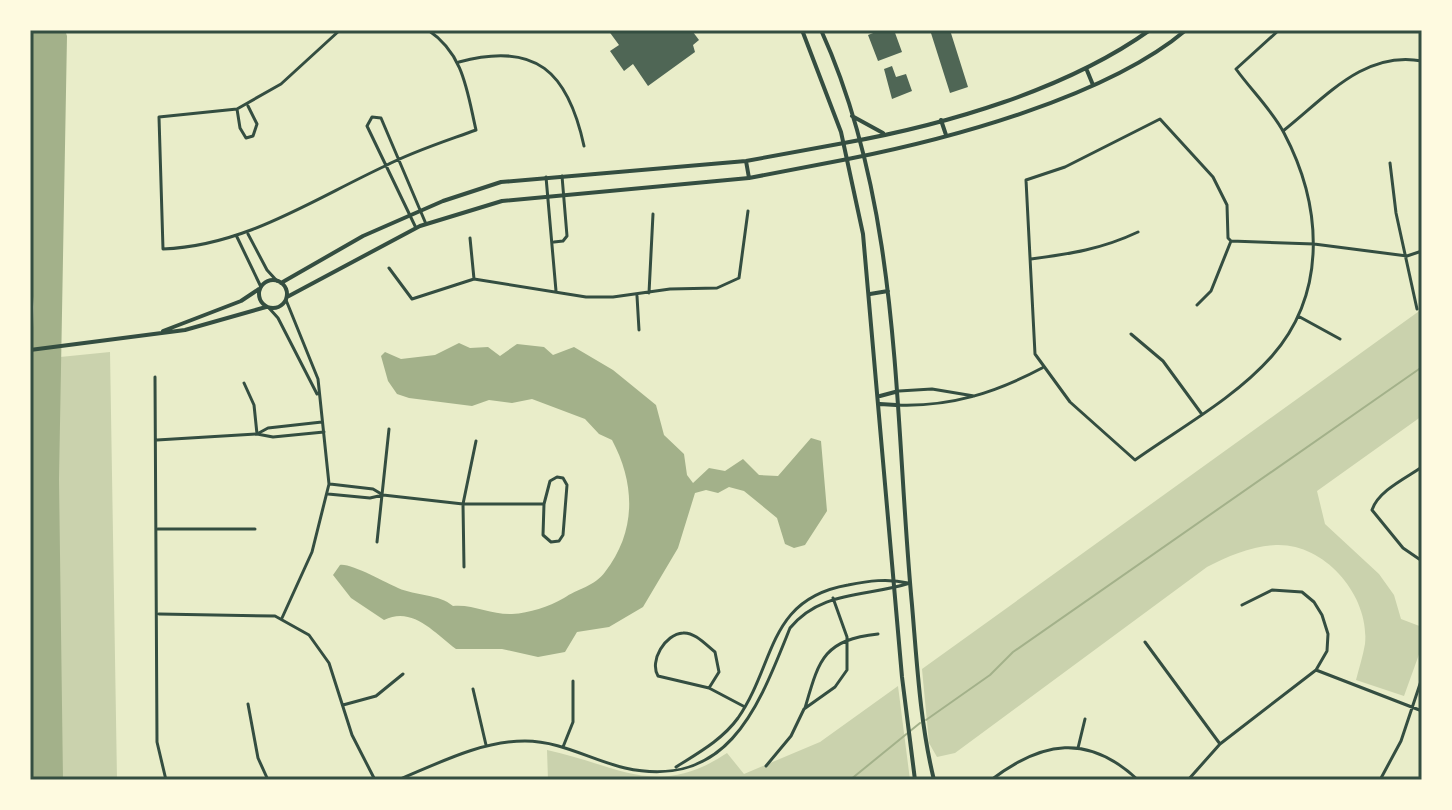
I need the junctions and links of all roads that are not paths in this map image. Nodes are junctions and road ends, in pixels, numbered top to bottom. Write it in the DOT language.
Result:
graph roads {
  1 [pos="340,30"];
  2 [pos="428,30"];
  3 [pos="802,30"];
  4 [pos="819,30"];
  5 [pos="1150,30"];
  6 [pos="1186,30"];
  7 [pos="1279,30"];
  8 [pos="1422,61"];
  9 [pos="459,62"];
  10 [pos="1086,68"];
  11 [pos="1093,85"];
  12 [pos="247,104"];
  13 [pos="237,109"];
  14 [pos="852,116"];
  15 [pos="941,120"];
  16 [pos="1283,131"];
  17 [pos="885,134"];
  18 [pos="946,135"];
  19 [pos="858,140"];
  20 [pos="844,143"];
  21 [pos="584,146"];
  22 [pos="862,156"];
  23 [pos="400,159"];
  24 [pos="848,159"];
  25 [pos="746,161"];
  26 [pos="1390,163"];
  27 [pos="386,165"];
  28 [pos="562,175"];
  29 [pos="546,177"];
  30 [pos="749,178"];
  31 [pos="563,193"];
  32 [pos="548,194"];
  33 [pos="421,210"];
  34 [pos="748,211"];
  35 [pos="653,214"];
  36 [pos="410,215"];
  37 [pos="426,224"];
  38 [pos="416,228"];
  39 [pos="1138,232"];
  40 [pos="248,234"];
  41 [pos="237,237"];
  42 [pos="470,238"];
  43 [pos="1231,241"];
  44 [pos="554,242"];
  45 [pos="1314,244"];
  46 [pos="1422,251"];
  47 [pos="1407,256"];
  48 [pos="1031,259"];
  49 [pos="389,268"];
  50 [pos="474,279"];
  51 [pos="279,282"];
  52 [pos="260,288"];
  53 [pos="556,291"];
  54 [pos="888,291"];
  55 [pos="649,293"];
  56 [pos="870,294"];
  57 [pos="637,296"];
  58 [pos="286,298"];
  59 [pos="1197,305"];
  60 [pos="268,308"];
  61 [pos="1417,309"];
  62 [pos="1298,316"];
  63 [pos="639,330"];
  64 [pos="161,332"];
  65 [pos="1131,334"];
  66 [pos="1340,339"];
  67 [pos="30,350"];
  68 [pos="1042,368"];
  69 [pos="155,377"];
  70 [pos="244,383"];
  71 [pos="895,392"];
  72 [pos="880,396"];
  73 [pos="974,396"];
  74 [pos="319,397"];
  75 [pos="880,404"];
  76 [pos="896,405"];
  77 [pos="1201,413"];
  78 [pos="322,422"];
  79 [pos="389,429"];
  80 [pos="324,432"];
  81 [pos="257,434"];
  82 [pos="157,440"];
  83 [pos="476,441"];
  84 [pos="1422,467"];
  85 [pos="329,484"];
  86 [pos="328,494"];
  87 [pos="383,495"];
  88 [pos="463,504"];
  89 [pos="544,504"];
  90 [pos="158,529"];
  91 [pos="255,529"];
  92 [pos="377,542"];
  93 [pos="1422,561"];
  94 [pos="464,567"];
  95 [pos="894,579"];
  96 [pos="910,583"];
  97 [pos="895,588"];
  98 [pos="833,598"];
  99 [pos="1242,605"];
  100 [pos="158,614"];
  101 [pos="282,618"];
  102 [pos="878,634"];
  103 [pos="847,637"];
  104 [pos="1145,642"];
  105 [pos="765,663"];
  106 [pos="774,667"];
  107 [pos="1316,670"];
  108 [pos="403,674"];
  109 [pos="1422,678"];
  110 [pos="573,681"];
  111 [pos="709,688"];
  112 [pos="473,689"];
  113 [pos="248,704"];
  114 [pos="343,705"];
  115 [pos="745,707"];
  116 [pos="1412,708"];
  117 [pos="804,709"];
  118 [pos="1422,711"];
  119 [pos="1085,719"];
  120 [pos="713,744"];
  121 [pos="1220,744"];
  122 [pos="486,745"];
  123 [pos="563,747"];
  124 [pos="1078,748"];
  125 [pos="719,751"];
  126 [pos="766,766"];
  127 [pos="672,769"];
  128 [pos="166,780"];
  129 [pos="268,780"];
  130 [pos="375,780"];
  131 [pos="398,780"];
  132 [pos="915,780"];
  133 [pos="934,780"];
  134 [pos="991,780"];
  135 [pos="1138,780"];
  136 [pos="1188,780"];
  137 [pos="1380,780"];
  1 -- 12 [label="street"];
  2 -- 9 [label="street"];
  3 -- 20 [label="main road"];
  4 -- 14 [label="main road"];
  5 -- 10 [label="main road"];
  6 -- 11 [label="main road"];
  7 -- 16 [label="street"];
  8 -- 16 [label="street"];
  9 -- 21 [label="street"];
  9 -- 23 [label="street"];
  10 -- 11 [label="main road"];
  10 -- 15 [label="main road"];
  11 -- 18 [label="main road"];
  12 -- 13 [label="street"];
  12 -- 13 [label="street"];
  13 -- 41 [label="street"];
  14 -- 17 [label="main road"];
  14 -- 19 [label="main road"];
  15 -- 17 [label="main road"];
  15 -- 18 [label="main road"];
  16 -- 45 [label="street"];
  17 -- 19 [label="main road"];
  18 -- 22 [label="main road"];
  19 -- 20 [label="main road"];
  19 -- 22 [label="main road"];
  20 -- 24 [label="main road"];
  20 -- 25 [label="main road"];
  22 -- 24 [label="main road"];
  22 -- 54 [label="main road"];
  23 -- 27 [label="street"];
  23 -- 27 [label="street"];
  23 -- 33 [label="street"];
  24 -- 30 [label="main road"];
  24 -- 56 [label="main road"];
  25 -- 28 [label="main road"];
  25 -- 30 [label="main road"];
  26 -- 47 [label="street"];
  27 -- 36 [label="street"];
  27 -- 40 [label="street"];
  28 -- 29 [label="main road"];
  28 -- 31 [label="street"];
  29 -- 32 [label="street"];
  29 -- 33 [label="main road"];
  30 -- 31 [label="main road"];
  31 -- 32 [label="main road"];
  31 -- 44 [label="street"];
  32 -- 37 [label="main road"];
  32 -- 44 [label="street"];
  33 -- 36 [label="main road"];
  33 -- 37 [label="street"];
  34 -- 55 [label="street"];
  35 -- 55 [label="street"];
  36 -- 38 [label="street"];
  36 -- 51 [label="main road"];
  37 -- 38 [label="main road"];
  38 -- 58 [label="main road"];
  39 -- 48 [label="street"];
  40 -- 41 [label="street"];
  40 -- 51 [label="street"];
  41 -- 52 [label="street"];
  42 -- 50 [label="street"];
  43 -- 45 [label="street"];
  43 -- 48 [label="street"];
  43 -- 59 [label="street"];
  44 -- 53 [label="street"];
  45 -- 47 [label="street"];
  45 -- 62 [label="street"];
  46 -- 47 [label="street"];
  47 -- 61 [label="street"];
  48 -- 68 [label="street"];
  49 -- 50 [label="street"];
  50 -- 53 [label="street"];
  51 -- 52 [label="main road"];
  51 -- 58 [label="main road"];
  52 -- 60 [label="main road"];
  52 -- 64 [label="main road"];
  53 -- 57 [label="street"];
  54 -- 56 [label="main road"];
  54 -- 71 [label="main road"];
  55 -- 57 [label="street"];
  56 -- 72 [label="main road"];
  57 -- 63 [label="street"];
  58 -- 60 [label="main road"];
  58 -- 74 [label="street"];
  60 -- 64 [label="main road"];
  60 -- 74 [label="street"];
  62 -- 66 [label="street"];
  62 -- 77 [label="street"];
  64 -- 67 [label="main road"];
  65 -- 77 [label="street"];
  68 -- 73 [label="street"];
  68 -- 77 [label="street"];
  69 -- 82 [label="street"];
  70 -- 81 [label="street"];
  71 -- 72 [label="main road"];
  71 -- 73 [label="street"];
  71 -- 76 [label="main road"];
  72 -- 75 [label="main road"];
  73 -- 76 [label="street"];
  74 -- 78 [label="street"];
  75 -- 76 [label="main road"];
  75 -- 95 [label="main road"];
  76 -- 96 [label="main road"];
  78 -- 80 [label="street"];
  78 -- 81 [label="street"];
  79 -- 87 [label="street"];
  80 -- 81 [label="street"];
  80 -- 85 [label="street"];
  81 -- 82 [label="street"];
  82 -- 90 [label="street"];
  83 -- 88 [label="street"];
  84 -- 93 [label="street"];
  85 -- 86 [label="street"];
  85 -- 87 [label="street"];
  86 -- 87 [label="street"];
  86 -- 101 [label="street"];
  87 -- 88 [label="street"];
  87 -- 92 [label="street"];
  88 -- 89 [label="street"];
  88 -- 94 [label="street"];
  89 -- 89 [label="street"];
  90 -- 91 [label="street"];
  90 -- 100 [label="street"];
  95 -- 96 [label="street"];
  95 -- 97 [label="main road"];
  95 -- 105 [label="street"];
  96 -- 97 [label="street"];
  96 -- 133 [label="main road"];
  97 -- 98 [label="street"];
  97 -- 132 [label="main road"];
  98 -- 103 [label="street"];
  98 -- 106 [label="street"];
  99 -- 107 [label="street"];
  100 -- 101 [label="street"];
  100 -- 128 [label="street"];
  101 -- 114 [label="street"];
  102 -- 103 [label="street"];
  103 -- 117 [label="street"];
  103 -- 117 [label="street"];
  104 -- 121 [label="street"];
  105 -- 106 [label="street"];
  105 -- 115 [label="street"];
  106 -- 125 [label="street"];
  107 -- 116 [label="street"];
  107 -- 121 [label="street"];
  108 -- 114 [label="street"];
  109 -- 116 [label="street"];
  110 -- 123 [label="street"];
  111 -- 111 [label="street"];
  111 -- 115 [label="street"];
  112 -- 122 [label="street"];
  113 -- 129 [label="street"];
  114 -- 130 [label="street"];
  115 -- 120 [label="street"];
  116 -- 118 [label="street"];
  116 -- 137 [label="street"];
  117 -- 126 [label="street"];
  119 -- 124 [label="street"];
  120 -- 125 [label="street"];
  120 -- 127 [label="street"];
  121 -- 136 [label="street"];
  122 -- 123 [label="street"];
  122 -- 131 [label="street"];
  123 -- 127 [label="street"];
  124 -- 134 [label="street"];
  124 -- 135 [label="street"];
  125 -- 127 [label="street"];
}
